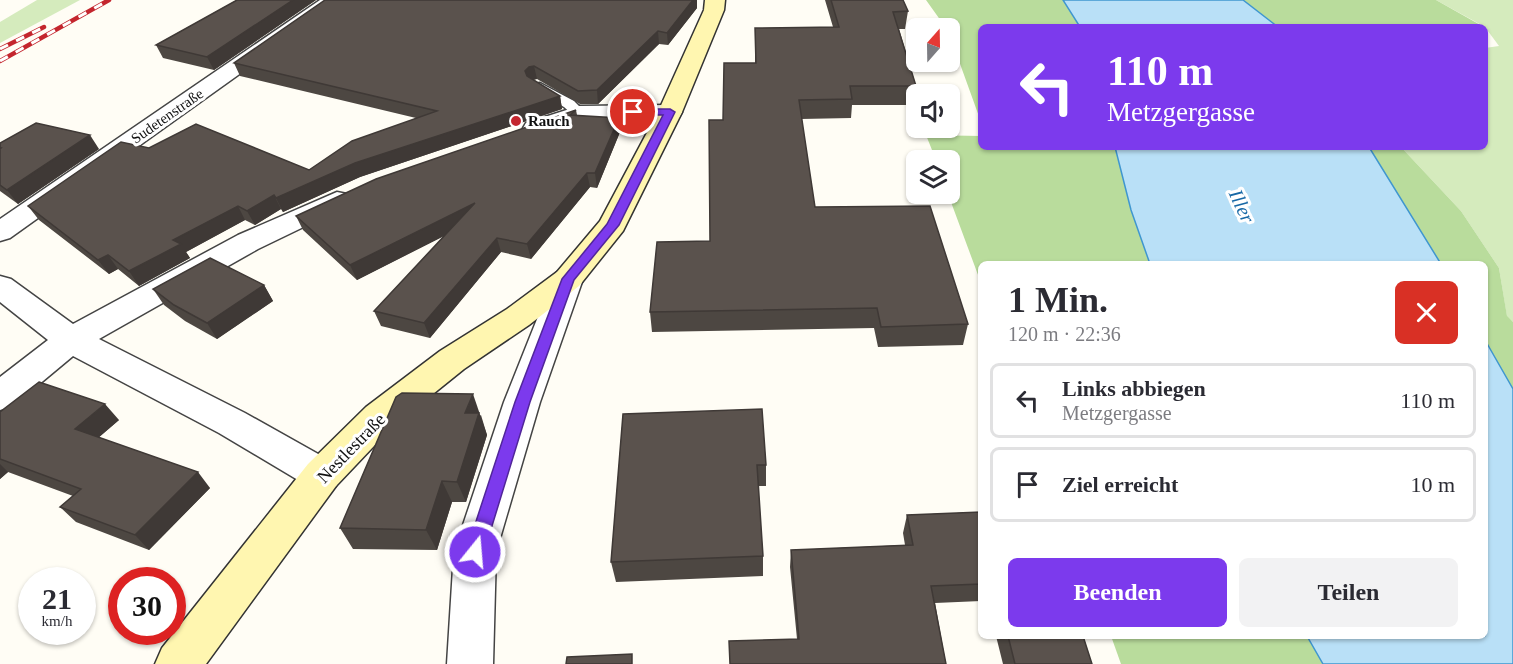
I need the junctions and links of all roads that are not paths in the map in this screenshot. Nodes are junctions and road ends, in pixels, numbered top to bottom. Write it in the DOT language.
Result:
graph roads {
  1 [pos="333,0"];
  2 [pos="715,0"];
  3 [pos="536,85"];
  4 [pos="579,112"];
  5 [pos="670,112"];
  6 [pos="511,136"];
  7 [pos="361,190"];
  8 [pos="0,232"];
  9 [pos="568,279"];
  10 [pos="0,286"];
  11 [pos="71,340"];
  12 [pos="0,396"];
  13 [pos="322,475"];
  14 [pos="178,664"];
  15 [pos="470,664"];
  1 -- 8 [label="street, Sudetenstraße"];
  2 -- 5 [label="street, Nestlestraße"];
  3 -- 4 [label="lane"];
  4 -- 5 [label="street"];
  4 -- 6 [label="street"];
  5 -- 9 [label="street, Nestlestraße"];
  7 -- 11 [label="street"];
  9 -- 13 [label="street, Nestlestraße"];
  9 -- 15 [label="street"];
  10 -- 11 [label="street"];
  11 -- 12 [label="street"];
  11 -- 13 [label="street"];
  13 -- 14 [label="street, Nestlestraße"];
}
